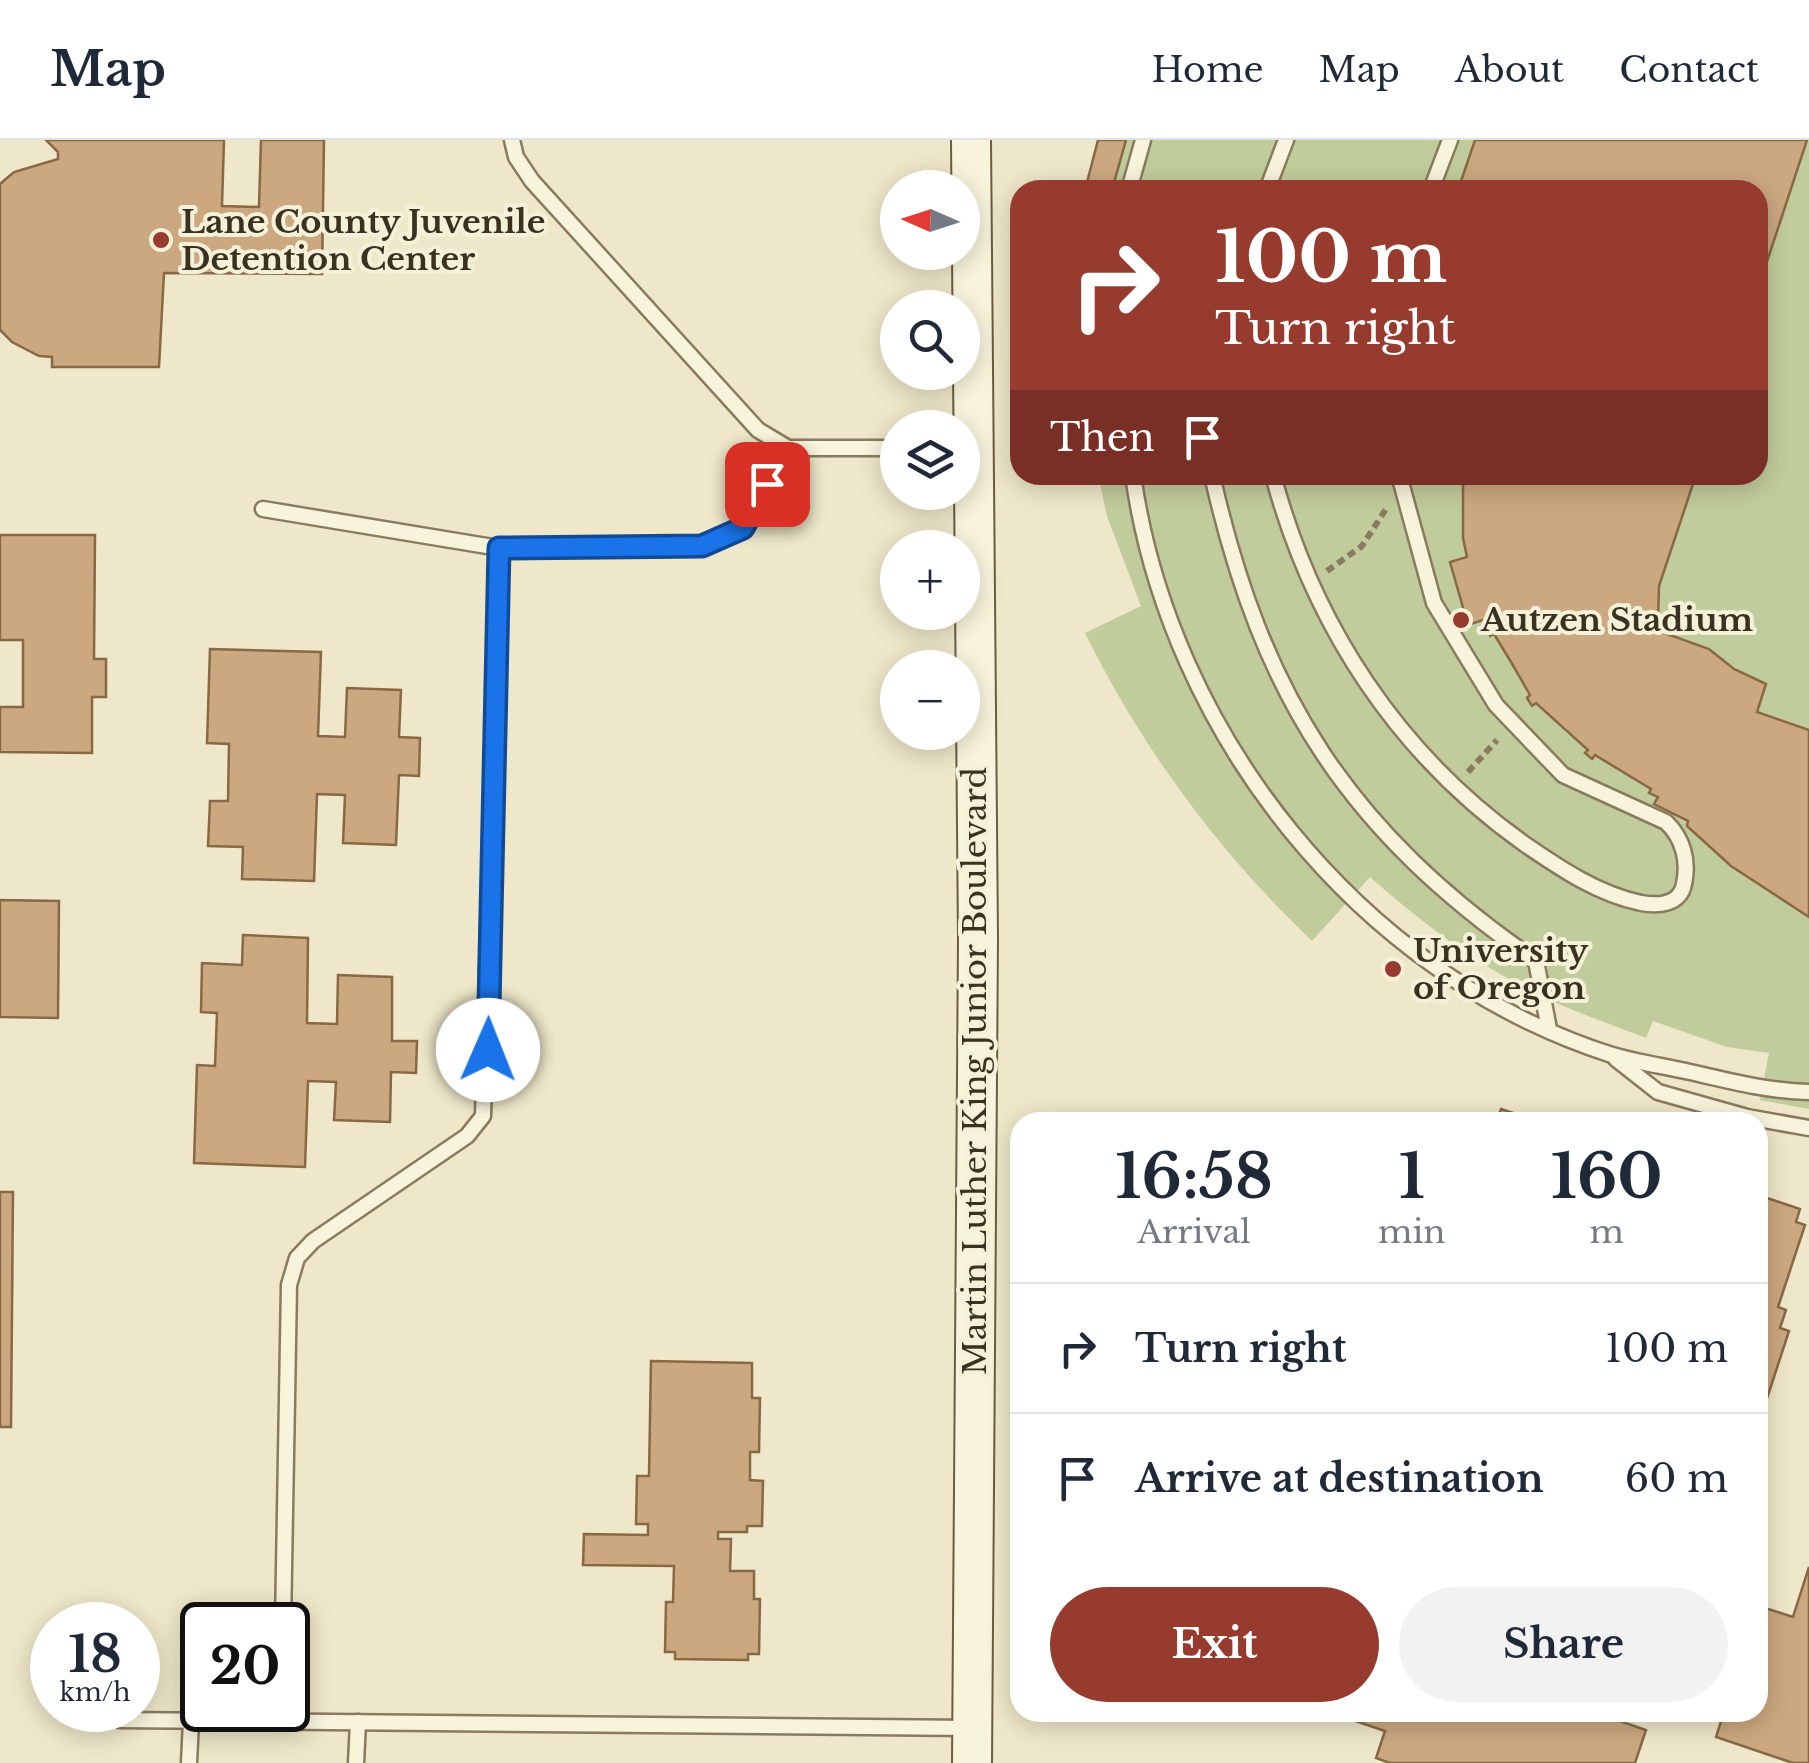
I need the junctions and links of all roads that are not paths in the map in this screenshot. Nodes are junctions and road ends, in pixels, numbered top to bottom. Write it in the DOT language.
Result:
graph roads {
  1 [pos="512,140"];
  2 [pos="971,140"];
  3 [pos="1143,140"];
  4 [pos="1286,140"];
  5 [pos="1450,140"];
  6 [pos="1132,180"];
  7 [pos="1271,180"];
  8 [pos="1435,180"];
  9 [pos="967,410"];
  10 [pos="788,448"];
  11 [pos="880,448"];
  12 [pos="1134,485"];
  13 [pos="1214,485"];
  14 [pos="1276,485"];
  15 [pos="1401,485"];
  16 [pos="263,509"];
  17 [pos="968,510"];
  18 [pos="499,548"];
  19 [pos="1549,1029"];
  20 [pos="1610,1054"];
  21 [pos="1809,1092"];
  22 [pos="1726,1112"];
  23 [pos="1768,1121"];
  24 [pos="1809,1128"];
  25 [pos="282,1602"];
  26 [pos="310,1718"];
  27 [pos="358,1722"];
  28 [pos="191,1732"];
  29 [pos="972,1746"];
  30 [pos="189,1763"];
  31 [pos="356,1763"];
  1 -- 10 [label="lane"];
  2 -- 9 [label="main road, Martin Luther King Junior Boulevard"];
  3 -- 6 [label="lane"];
  4 -- 7 [label="lane"];
  5 -- 8 [label="lane"];
  10 -- 11 [label="lane"];
  10 -- 18 [label="lane"];
  12 -- 19 [label="lane"];
  13 -- 19 [label="lane"];
  14 -- 15 [label="lane"];
  16 -- 18 [label="lane"];
  17 -- 29 [label="main road, Martin Luther King Junior Boulevard"];
  18 -- 25 [label="lane"];
  19 -- 20 [label="lane"];
  20 -- 21 [label="lane"];
  20 -- 22 [label="lane"];
  23 -- 24 [label="lane"];
  26 -- 27 [label="lane"];
  27 -- 29 [label="lane"];
  27 -- 31 [label="lane"];
  28 -- 30 [label="lane"];
}
